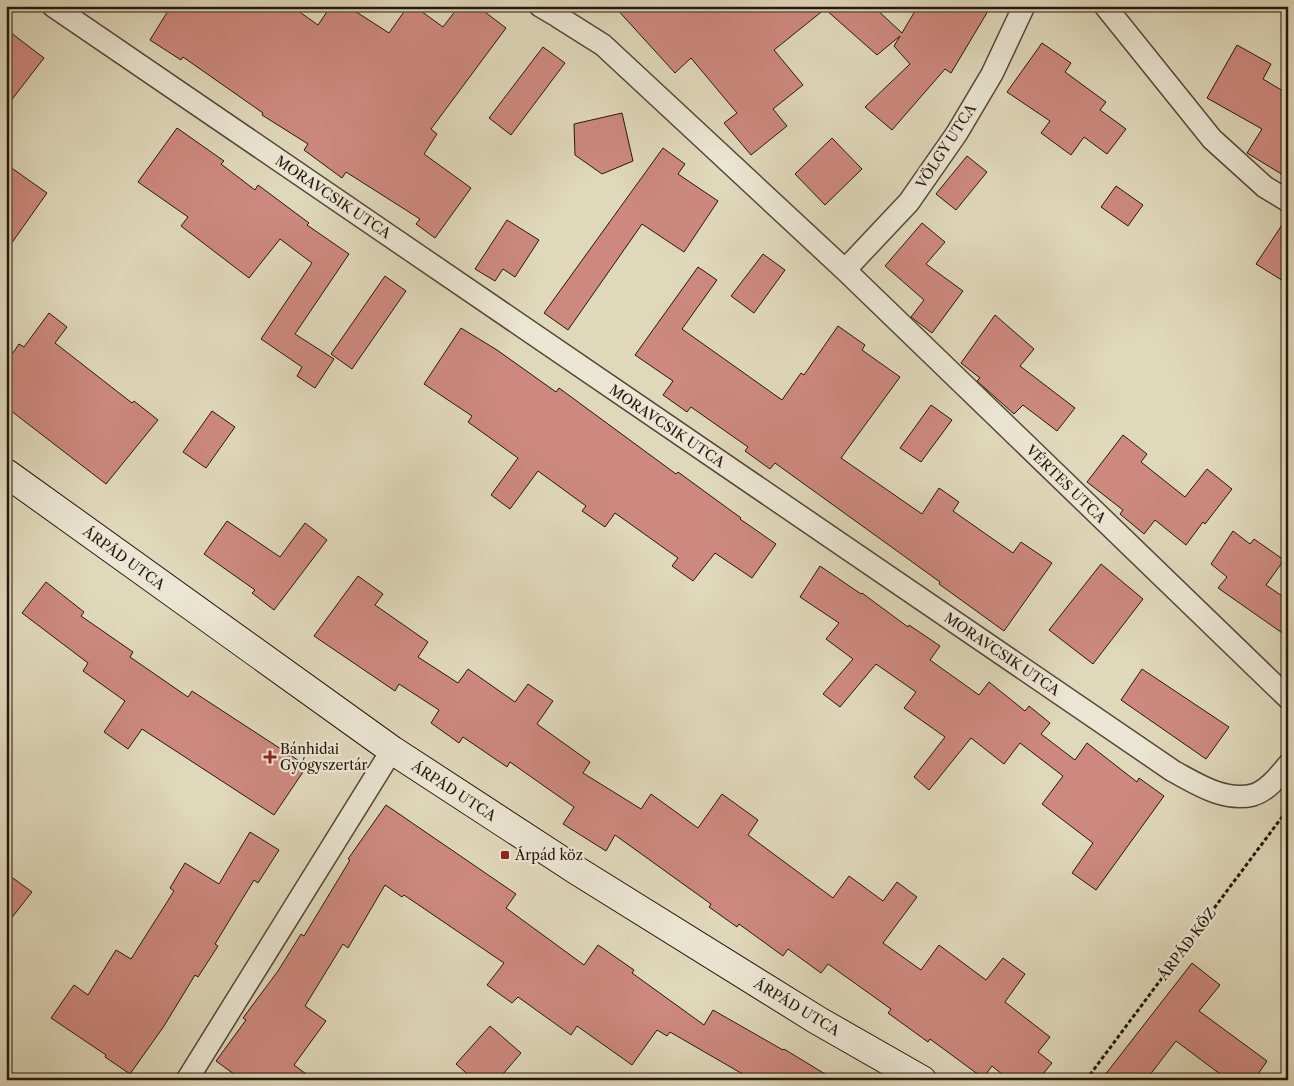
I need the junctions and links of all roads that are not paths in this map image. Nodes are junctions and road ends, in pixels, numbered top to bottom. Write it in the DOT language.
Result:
graph roads {
  1 [pos="53,6"];
  2 [pos="540,6"];
  3 [pos="1023,6"];
  4 [pos="1105,6"];
  5 [pos="1288,201"];
  6 [pos="845,270"];
  7 [pos="6,473"];
  8 [pos="1288,698"];
  9 [pos="392,750"];
  10 [pos="1288,765"];
  11 [pos="187,1080"];
  12 [pos="922,1080"];
  1 -- 10 [label="street, MORAVCSIK UTCA"];
  2 -- 6 [label="street, VÉRTES UTCA"];
  3 -- 6 [label="street, VÖLGY UTCA"];
  4 -- 5 [label="street"];
  6 -- 8 [label="street, VÉRTES UTCA"];
  7 -- 9 [label="street, ÁRPÁD UTCA"];
  9 -- 11 [label="street"];
  9 -- 12 [label="street, ÁRPÁD UTCA"];
}
